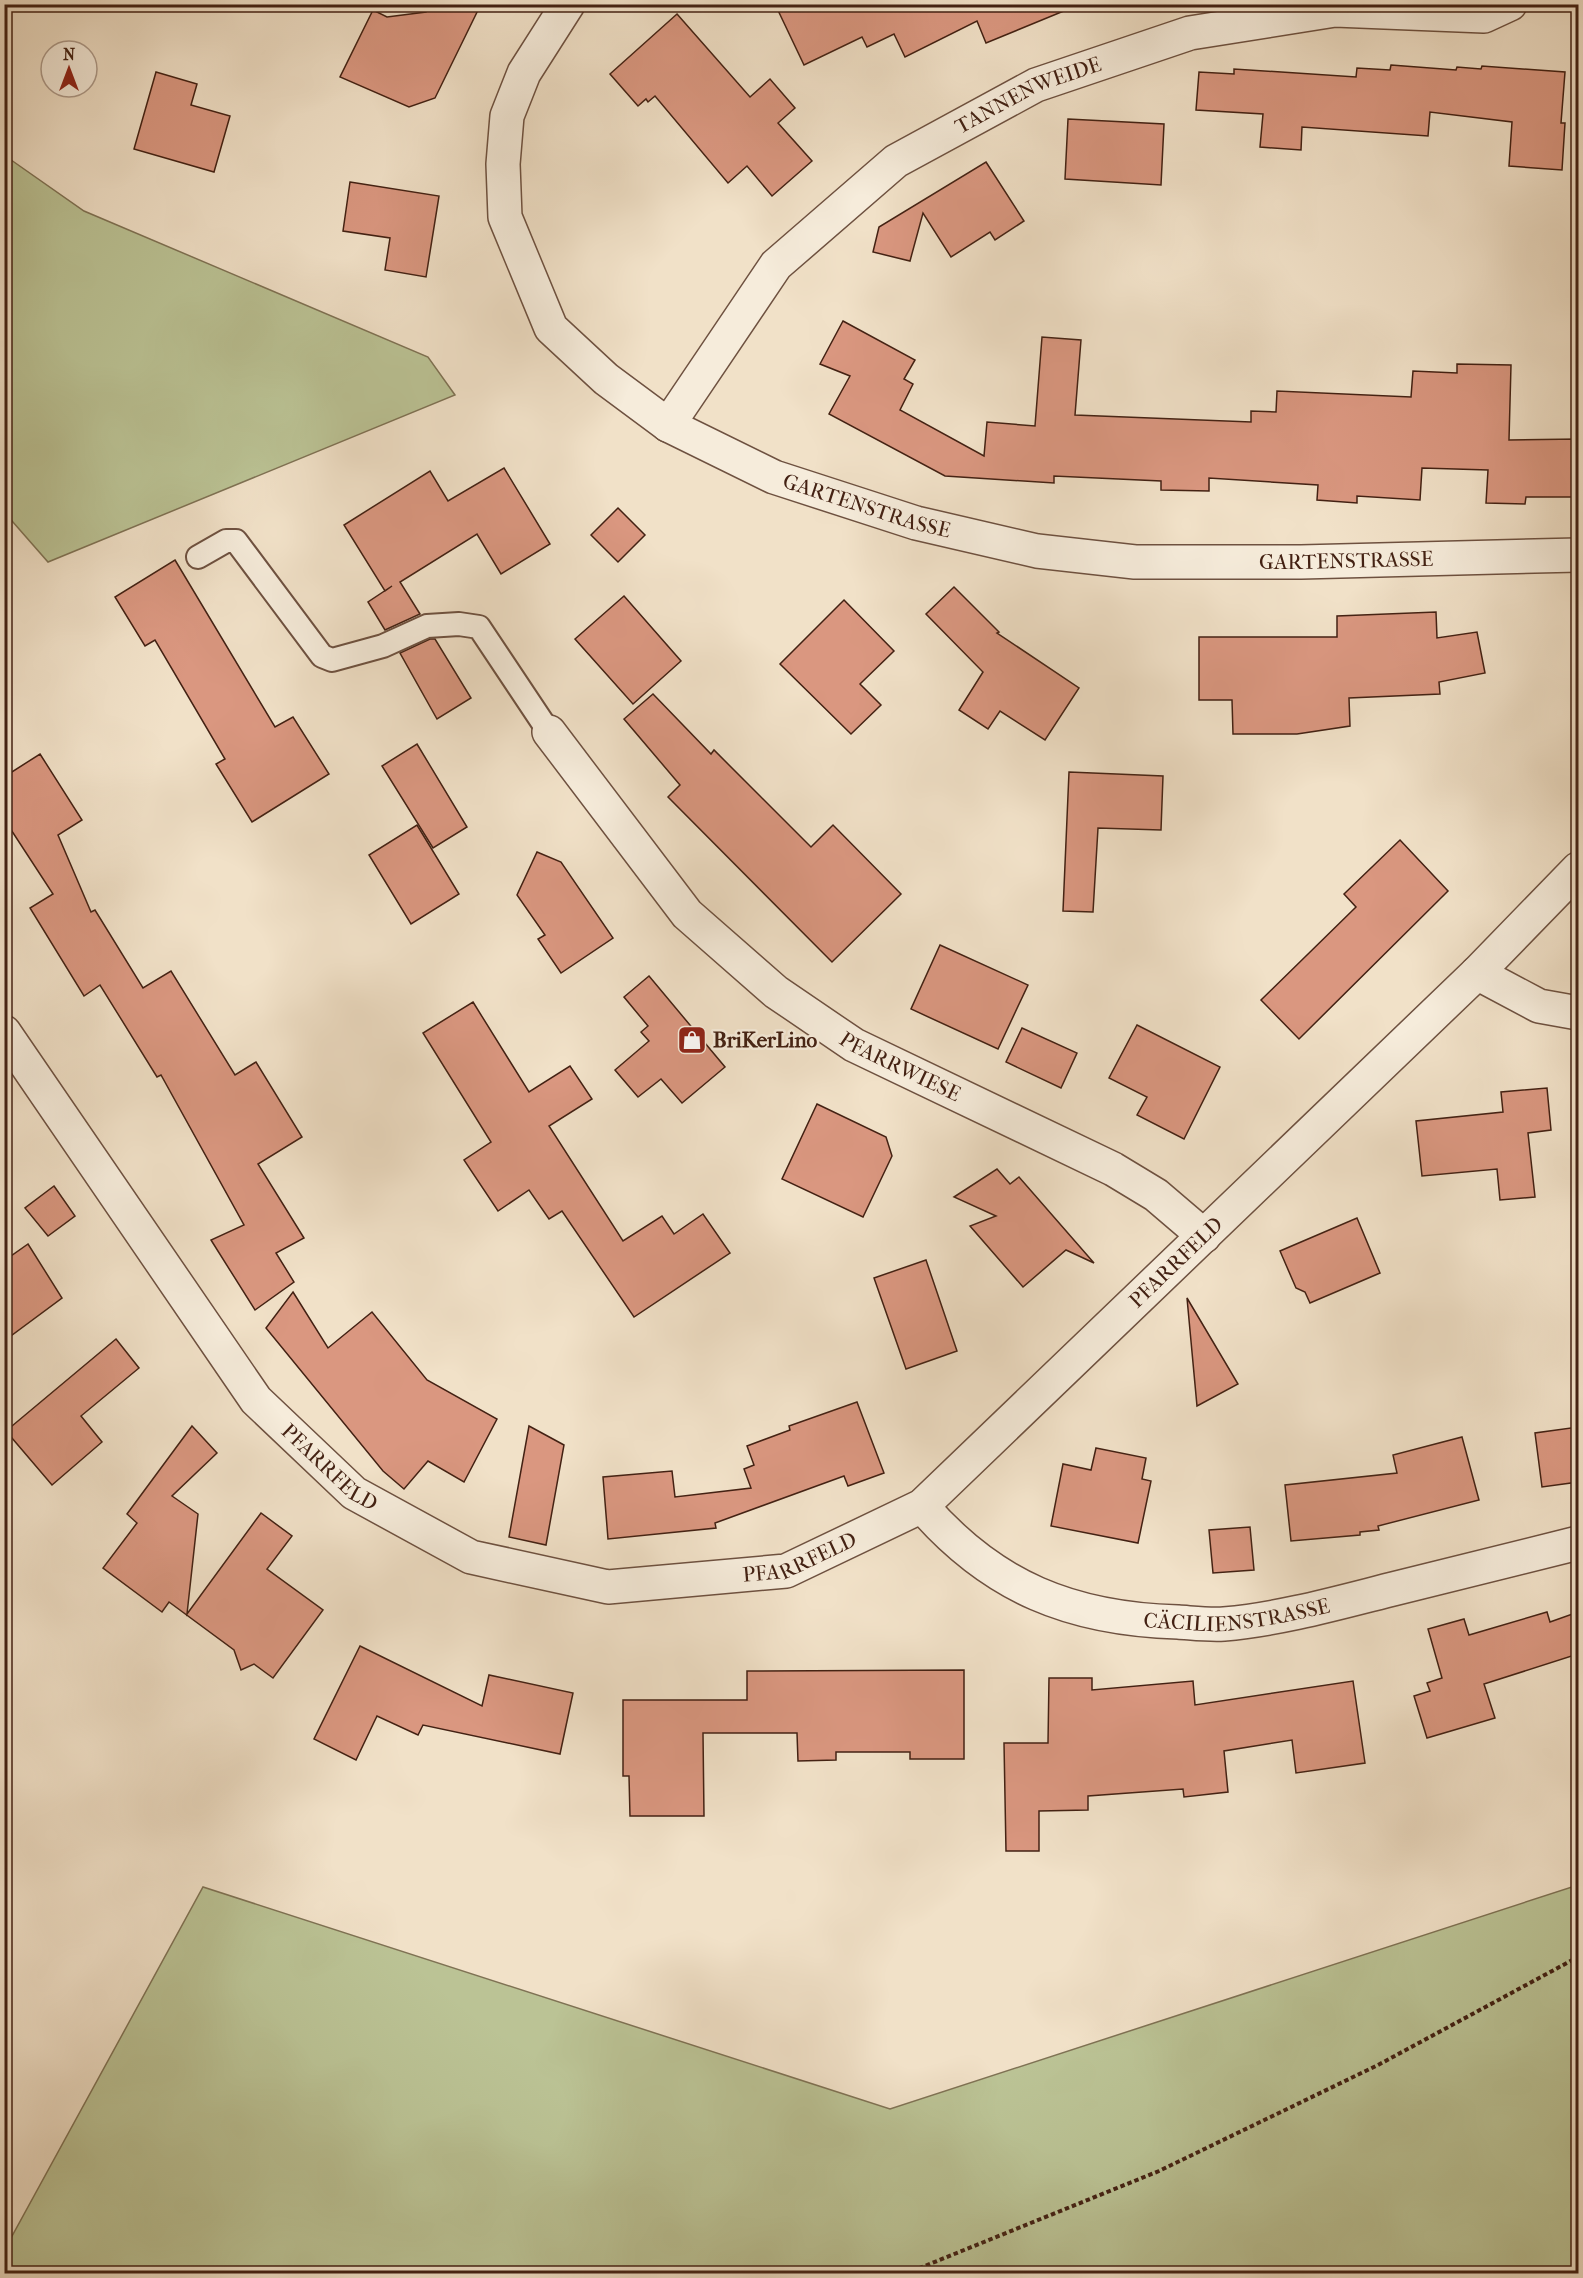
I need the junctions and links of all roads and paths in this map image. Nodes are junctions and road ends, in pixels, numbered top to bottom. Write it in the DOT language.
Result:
graph roads {
  1 [pos="568,4"];
  2 [pos="1510,4"];
  3 [pos="668,425"];
  4 [pos="1578,555"];
  5 [pos="198,557"];
  6 [pos="549,732"];
  7 [pos="1578,869"];
  8 [pos="1477,973"];
  9 [pos="1578,1013"];
  10 [pos="4,1032"];
  11 [pos="1204,1236"];
  12 [pos="922,1506"];
  13 [pos="1578,1543"];
  14 [pos="1578,1957"];
  15 [pos="905,2274"];
  1 -- 3 [label="street, GARTENSTRASSE"];
  2 -- 3 [label="street, TANNENWEIDE"];
  3 -- 4 [label="street, GARTENSTRASSE"];
  5 -- 6 [label="lane"];
  6 -- 11 [label="street, PFARRWIESE"];
  7 -- 8 [label="street, PFARRFELD"];
  8 -- 9 [label="street"];
  8 -- 11 [label="street, PFARRFELD"];
  10 -- 12 [label="street, PFARRFELD"];
  11 -- 12 [label="street, PFARRFELD"];
  12 -- 13 [label="street, CÄCILIENSTRASSE"];
  14 -- 15 [label="path"];
}
